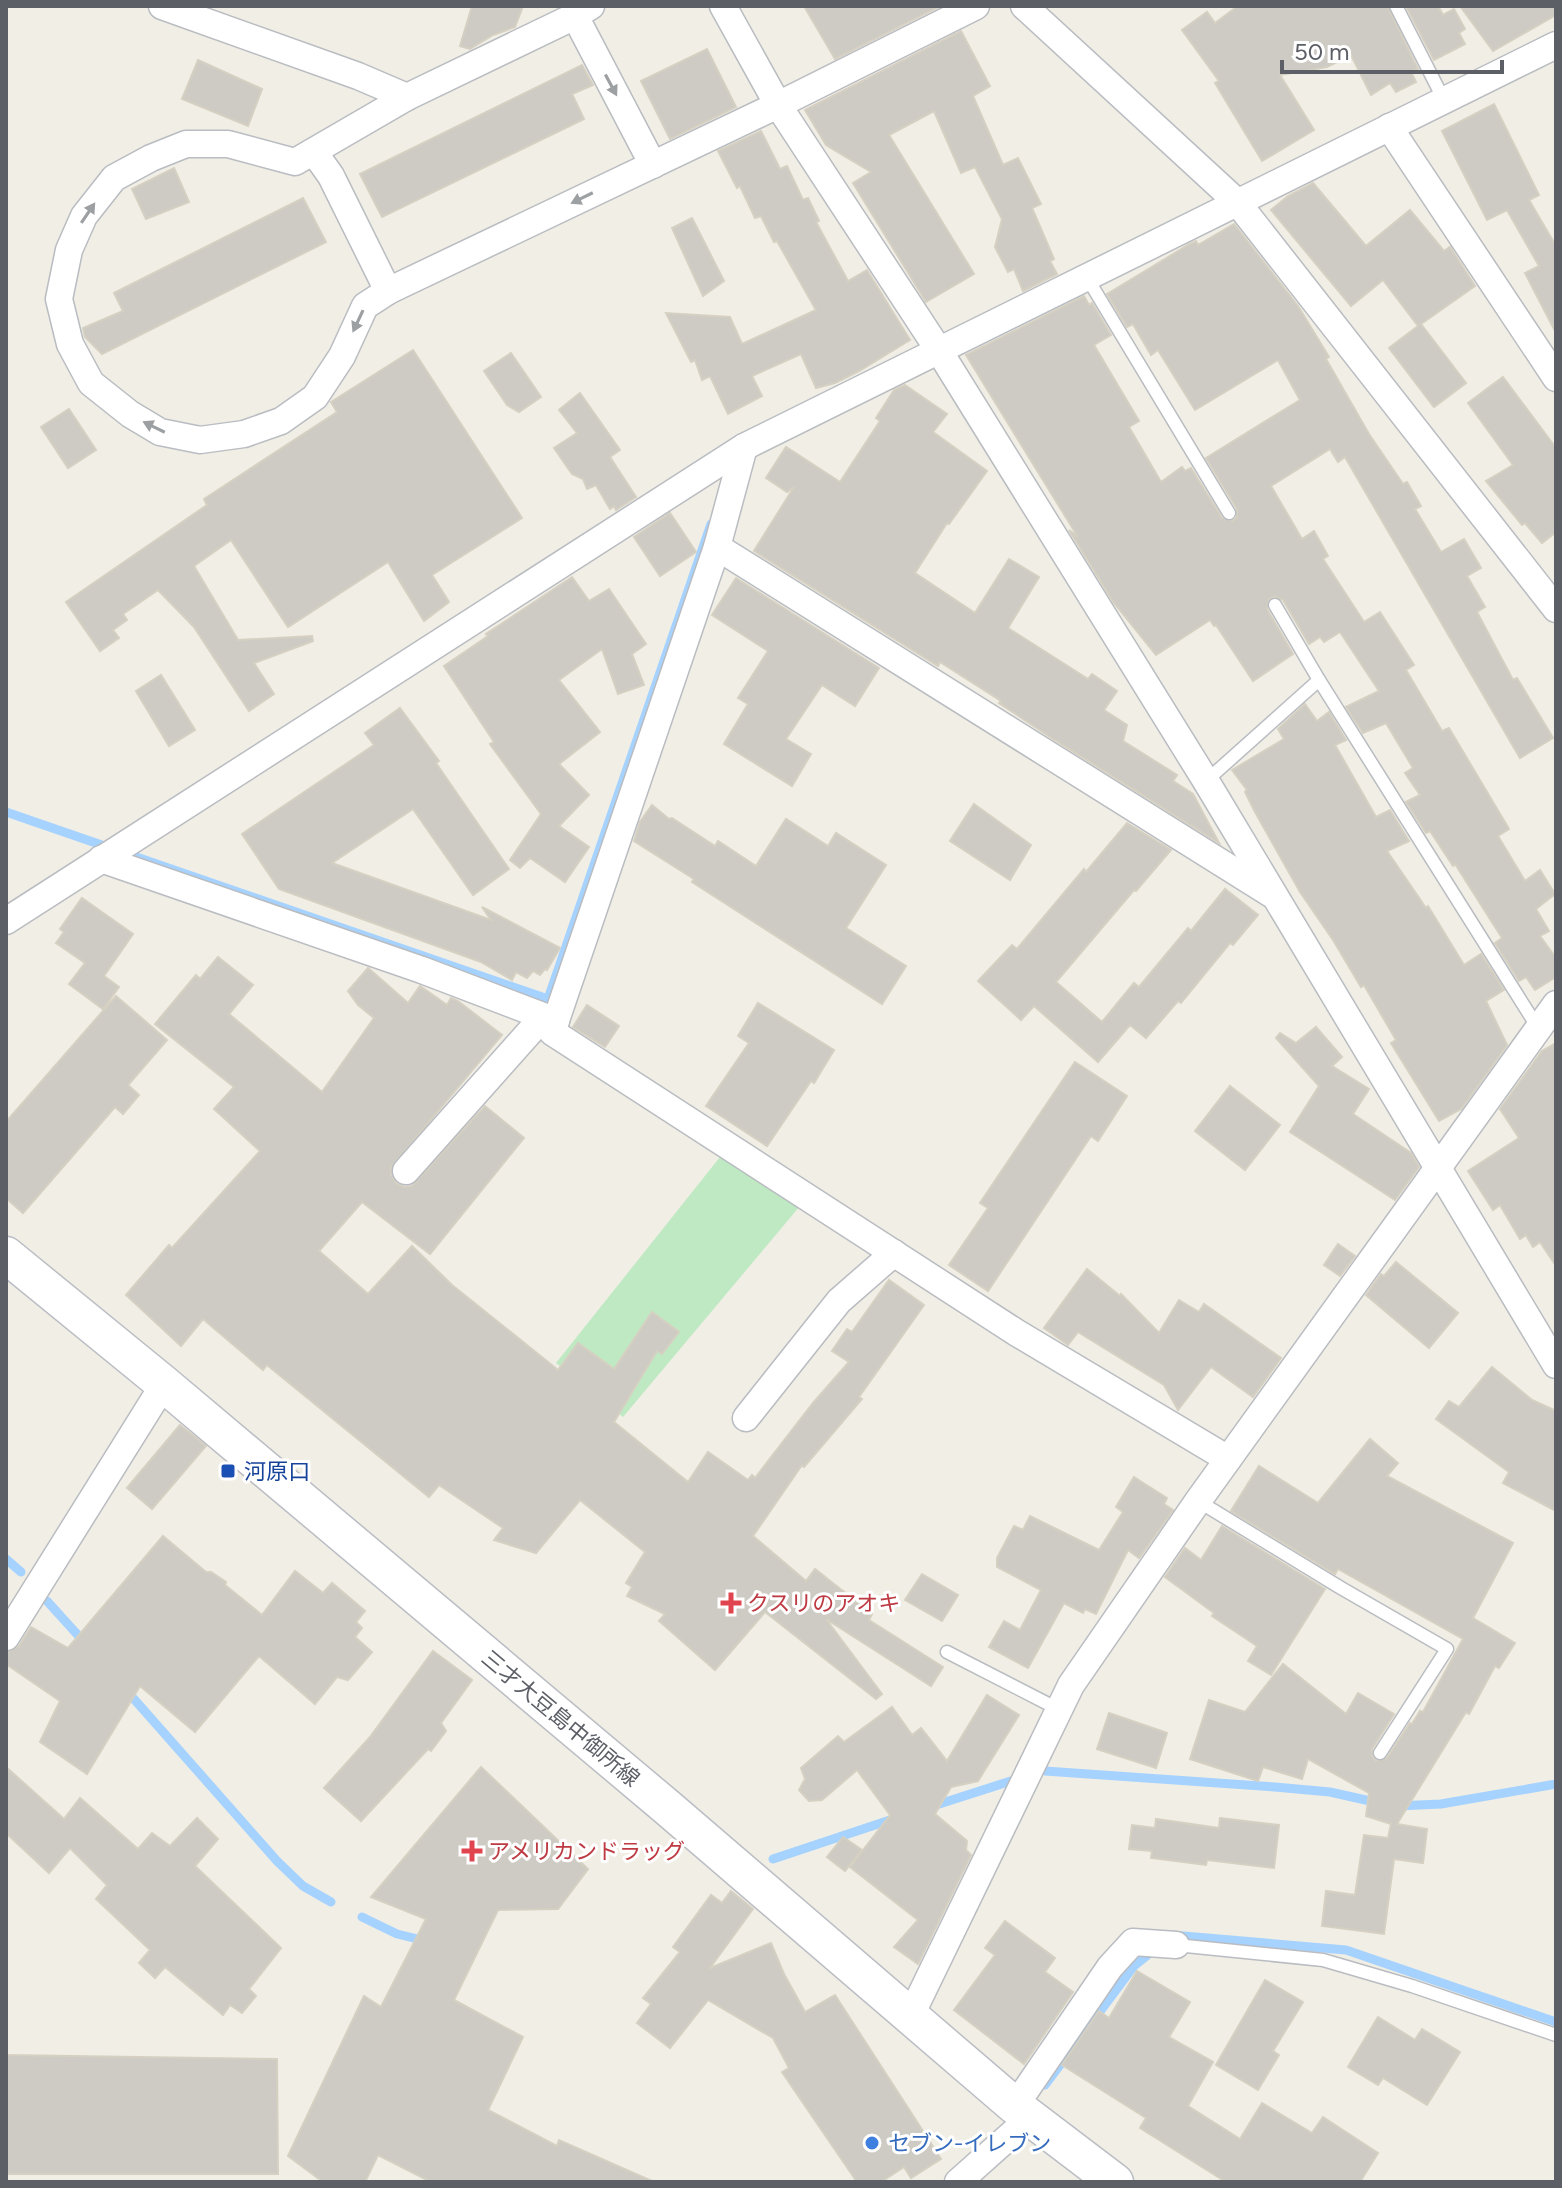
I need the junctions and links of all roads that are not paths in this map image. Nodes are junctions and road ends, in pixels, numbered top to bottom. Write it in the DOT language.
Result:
graph roads {
  1 [pos="162,6"];
  2 [pos="723,6"];
  3 [pos="976,6"];
  4 [pos="1024,6"];
  5 [pos="1396,6"];
  6 [pos="583,11"];
  7 [pos="1556,45"];
  8 [pos="407,97"];
  9 [pos="1444,100"];
  10 [pos="778,105"];
  11 [pos="1389,127"];
  12 [pos="314,152"];
  13 [pos="653,165"];
  14 [pos="1237,202"];
  15 [pos="1086,276"];
  16 [pos="388,291"];
  17 [pos="938,349"];
  18 [pos="1556,378"];
  19 [pos="744,447"];
  20 [pos="1229,513"];
  21 [pos="717,547"];
  22 [pos="1275,605"];
  23 [pos="1556,609"];
  24 [pos="1319,680"];
  25 [pos="1206,781"];
  26 [pos="101,859"];
  27 [pos="1274,896"];
  28 [pos="6,921"];
  29 [pos="1556,1004"];
  30 [pos="550,1019"];
  31 [pos="1538,1028"];
  32 [pos="1437,1168"];
  33 [pos="406,1171"];
  34 [pos="894,1253"];
  35 [pos="6,1255"];
  36 [pos="1556,1365"];
  37 [pos="164,1384"];
  38 [pos="746,1418"];
  39 [pos="1228,1459"];
  40 [pos="1198,1501"];
  41 [pos="6,1637"];
  42 [pos="947,1652"];
  43 [pos="1060,1710"];
  44 [pos="1380,1753"];
  45 [pos="1176,1945"];
  46 [pos="911,2015"];
  47 [pos="1556,2035"];
  48 [pos="1023,2112"];
  49 [pos="958,2182"];
  50 [pos="1115,2182"];
  1 -- 8 [label="street"];
  2 -- 10 [label="street"];
  3 -- 10 [label="street"];
  4 -- 14 [label="street"];
  5 -- 9 [label="lane"];
  6 -- 8 [label="street"];
  6 -- 13 [label="street, one-way"];
  7 -- 9 [label="street"];
  8 -- 12 [label="street"];
  9 -- 11 [label="street"];
  10 -- 13 [label="street"];
  10 -- 17 [label="street"];
  11 -- 14 [label="street"];
  11 -- 18 [label="street"];
  12 -- 16 [label="street"];
  16 -- 12 [label="street, one-way"];
  13 -- 16 [label="street, one-way"];
  14 -- 15 [label="street"];
  14 -- 23 [label="street"];
  15 -- 17 [label="street"];
  15 -- 20 [label="lane"];
  17 -- 19 [label="street"];
  17 -- 25 [label="street"];
  19 -- 21 [label="street"];
  19 -- 26 [label="street"];
  21 -- 27 [label="street"];
  21 -- 30 [label="street"];
  22 -- 24 [label="lane"];
  24 -- 25 [label="lane"];
  24 -- 31 [label="lane"];
  25 -- 27 [label="street"];
  26 -- 28 [label="street"];
  26 -- 30 [label="street"];
  27 -- 32 [label="street"];
  29 -- 31 [label="street"];
  30 -- 33 [label="street"];
  30 -- 34 [label="street"];
  31 -- 32 [label="street"];
  32 -- 36 [label="street"];
  32 -- 39 [label="street"];
  34 -- 38 [label="street"];
  34 -- 39 [label="street"];
  35 -- 37 [label="main road, 三才大豆島中御所線"];
  37 -- 41 [label="street"];
  37 -- 46 [label="main road, 三才大豆島中御所線"];
  39 -- 40 [label="street"];
  40 -- 43 [label="street"];
  40 -- 44 [label="lane"];
  42 -- 43 [label="lane"];
  43 -- 46 [label="street"];
  45 -- 47 [label="lane"];
  45 -- 48 [label="street"];
  46 -- 48 [label="main road, 三才大豆島中御所線"];
  48 -- 49 [label="street"];
  48 -- 50 [label="main road, 三才大豆島中御所線"];
}
